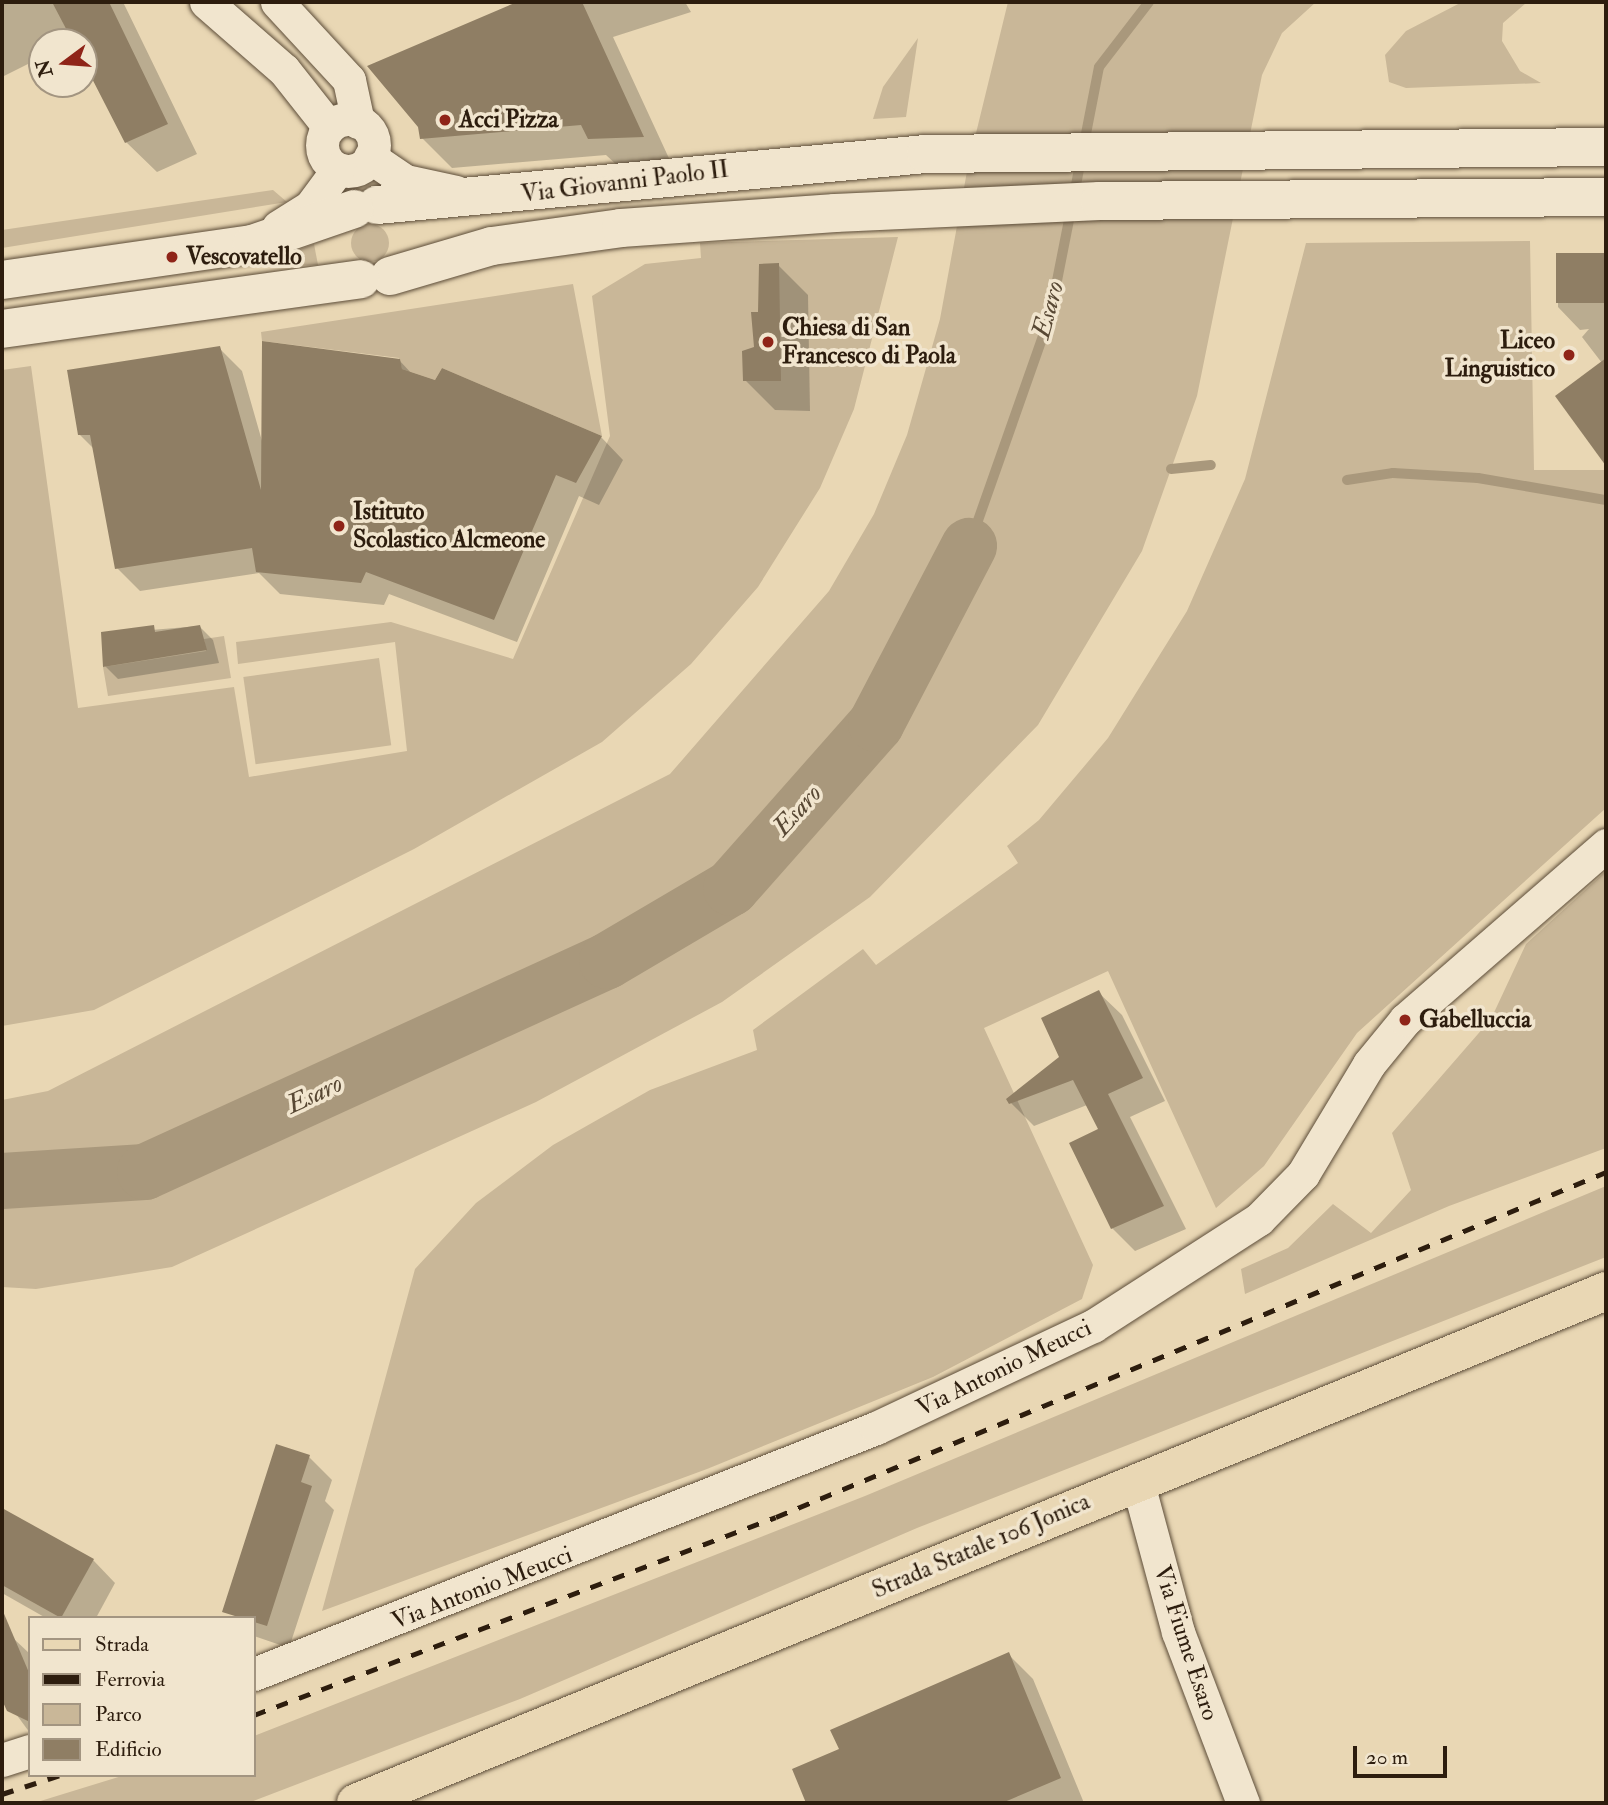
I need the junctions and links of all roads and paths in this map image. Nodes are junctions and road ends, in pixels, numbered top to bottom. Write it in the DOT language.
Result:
graph roads {
  1 [pos="206,2"];
  2 [pos="277,2"];
  3 [pos="344,124"];
  4 [pos="1606,147"];
  5 [pos="370,157"];
  6 [pos="338,169"];
  7 [pos="1606,197"];
  8 [pos="485,199"];
  9 [pos="366,207"];
  10 [pos="252,244"];
  11 [pos="376,278"];
  12 [pos="2,280"];
  13 [pos="2,329"];
  14 [pos="1606,845"];
  15 [pos="1606,1291"];
  16 [pos="1138,1480"];
  17 [pos="256,1673"];
  18 [pos="28,1752"];
  19 [pos="2,1760"];
  20 [pos="356,1803"];
  21 [pos="1242,1803"];
  1 -- 3 [label="street"];
  2 -- 3 [label="street"];
  3 -- 5 [label="street"];
  3 -- 6 [label="street"];
  4 -- 8 [label="street, Via Giovanni Paolo II"];
  5 -- 6 [label="street"];
  5 -- 8 [label="street"];
  6 -- 10 [label="street"];
  7 -- 11 [label="street, Via Giovanni Paolo II"];
  8 -- 9 [label="street, Via Giovanni Paolo II"];
  9 -- 10 [label="street, Via Giovanni Paolo II"];
  9 -- 11 [label="street"];
  9 -- 11 [label="street"];
  10 -- 12 [label="street, Via Giovanni Paolo II"];
  11 -- 13 [label="street, Via Giovanni Paolo II"];
  14 -- 17 [label="street, Via Antonio Meucci"];
  15 -- 16 [label="main road, Strada Statale 106 Jonica"];
  16 -- 20 [label="main road, Strada Statale 106 Jonica"];
  16 -- 21 [label="street, Via Fiume Esaro"];
  18 -- 19 [label="street"];
}
